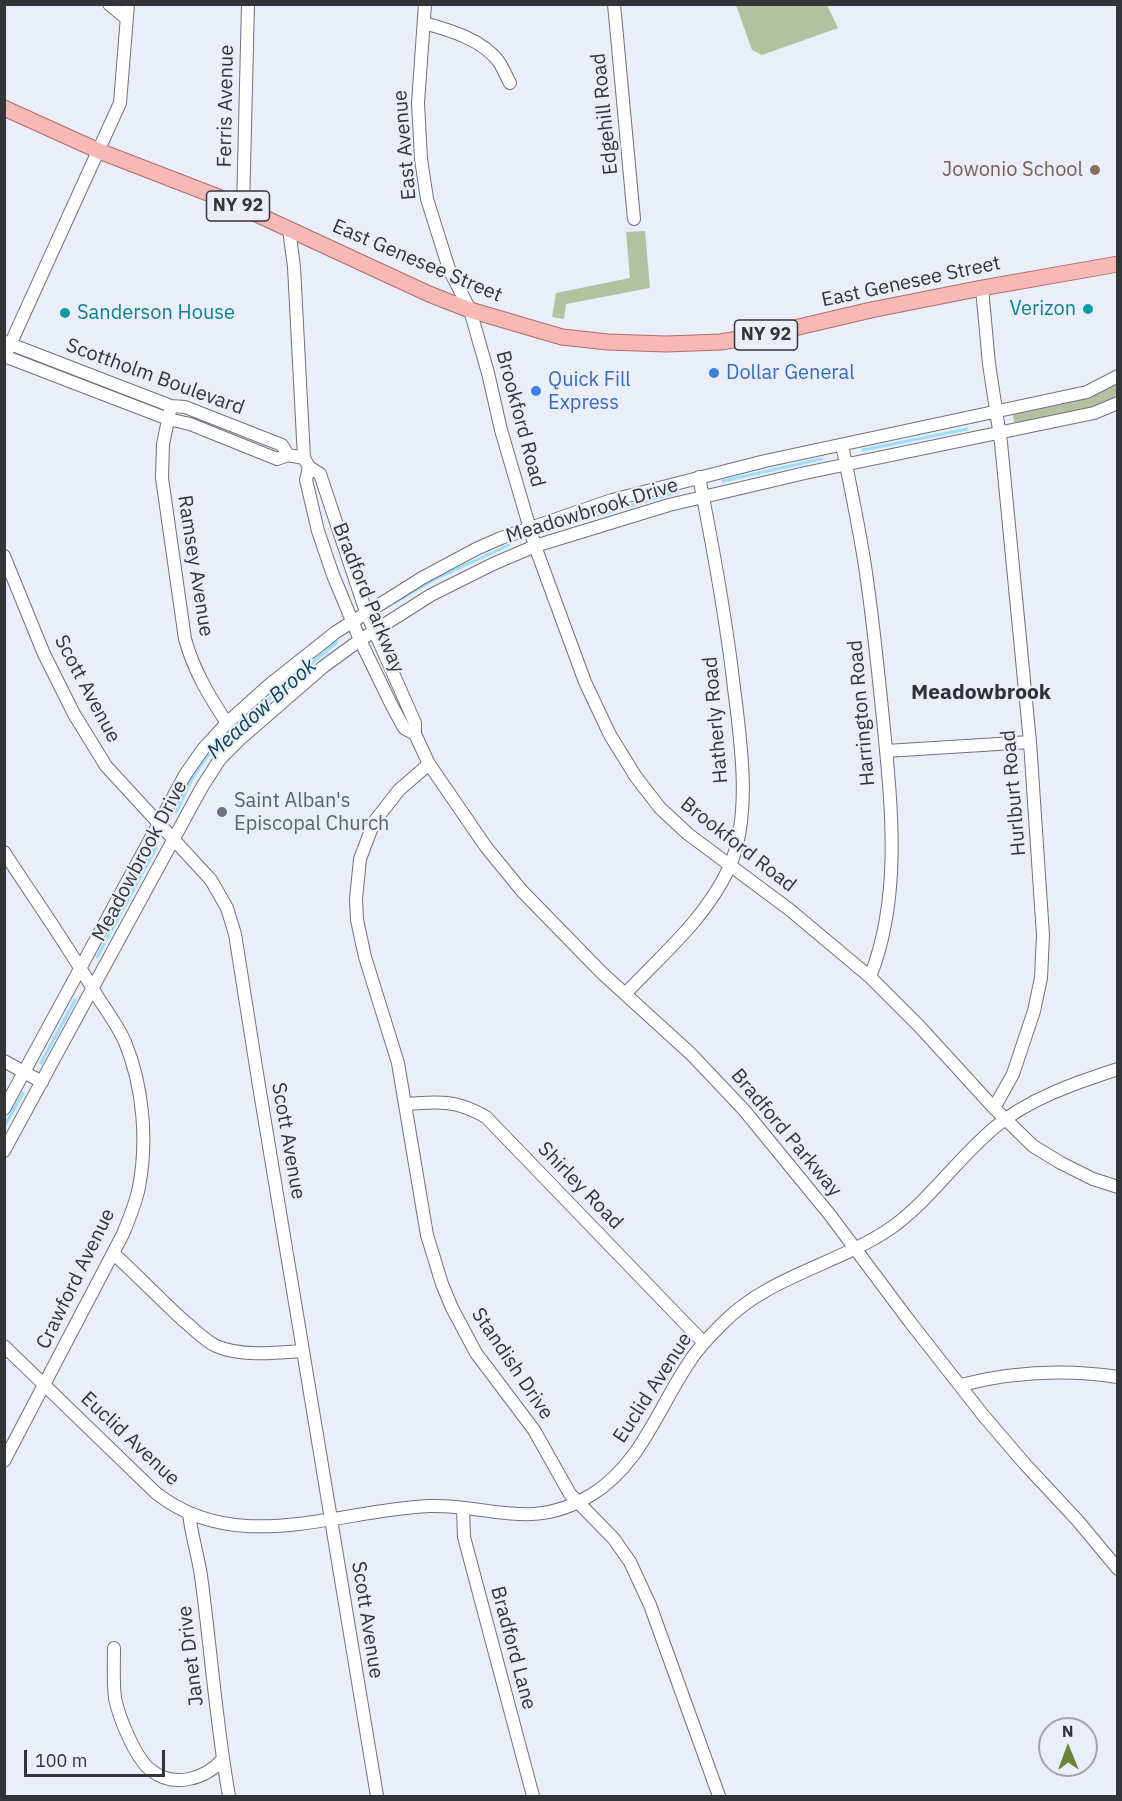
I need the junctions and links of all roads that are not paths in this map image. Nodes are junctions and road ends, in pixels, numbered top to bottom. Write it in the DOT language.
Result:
graph roads {
  1 [pos="109,4"];
  2 [pos="128,4"];
  3 [pos="248,4"];
  4 [pos="425,4"];
  5 [pos="614,4"];
  6 [pos="126,18"];
  7 [pos="424,23"];
  8 [pos="510,83"];
  9 [pos="4,108"];
  10 [pos="99,151"];
  11 [pos="243,208"];
  12 [pos="634,219"];
  13 [pos="290,229"];
  14 [pos="1118,264"];
  15 [pos="982,288"];
  16 [pos="470,310"];
  17 [pos="8,343"];
  18 [pos="5,357"];
  19 [pos="1118,376"];
  20 [pos="1118,403"];
  21 [pos="171,406"];
  22 [pos="997,412"];
  23 [pos="168,419"];
  24 [pos="1000,432"];
  25 [pos="842,445"];
  26 [pos="288,455"];
  27 [pos="306,463"];
  28 [pos="846,465"];
  29 [pos="699,477"];
  30 [pos="703,498"];
  31 [pos="529,528"];
  32 [pos="535,546"];
  33 [pos="4,556"];
  34 [pos="366,612"];
  35 [pos="352,621"];
  36 [pos="374,631"];
  37 [pos="360,640"];
  38 [pos="227,723"];
  39 [pos="415,735"];
  40 [pos="1030,742"];
  41 [pos="886,751"];
  42 [pos="429,764"];
  43 [pos="159,824"];
  44 [pos="174,839"];
  45 [pos="4,852"];
  46 [pos="730,866"];
  47 [pos="81,967"];
  48 [pos="870,977"];
  49 [pos="94,988"];
  50 [pos="625,994"];
  51 [pos="4,1060"];
  52 [pos="1118,1069"];
  53 [pos="25,1072"];
  54 [pos="42,1082"];
  55 [pos="405,1104"];
  56 [pos="994,1108"];
  57 [pos="4,1109"];
  58 [pos="1005,1119"];
  59 [pos="4,1151"];
  60 [pos="1118,1187"];
  61 [pos="855,1250"];
  62 [pos="114,1254"];
  63 [pos="704,1343"];
  64 [pos="4,1346"];
  65 [pos="303,1351"];
  66 [pos="1118,1377"];
  67 [pos="45,1385"];
  68 [pos="961,1385"];
  69 [pos="4,1461"];
  70 [pos="579,1503"];
  71 [pos="463,1508"];
  72 [pos="189,1513"];
  73 [pos="331,1519"];
  74 [pos="1118,1569"];
  75 [pos="114,1648"];
  76 [pos="222,1760"];
  77 [pos="229,1797"];
  78 [pos="377,1797"];
  79 [pos="533,1797"];
  80 [pos="719,1797"];
  1 -- 6 [label="street"];
  2 -- 6 [label="street"];
  3 -- 11 [label="street, Ferris Avenue"];
  4 -- 7 [label="street, East Avenue"];
  5 -- 12 [label="street, Edgehill Road"];
  6 -- 10 [label="street"];
  7 -- 8 [label="street"];
  7 -- 16 [label="street, East Avenue"];
  9 -- 10 [label="main road, East Genesee Street / NY 92"];
  10 -- 11 [label="main road, East Genesee Street / NY 92"];
  10 -- 17 [label="street"];
  11 -- 13 [label="main road, East Genesee Street / NY 92"];
  13 -- 16 [label="main road, East Genesee Street / NY 92"];
  13 -- 27 [label="street, Bradford Parkway"];
  14 -- 15 [label="main road, East Genesee Street / NY 92"];
  15 -- 16 [label="main road, East Genesee Street / NY 92"];
  15 -- 22 [label="street, Hurlburt Road"];
  16 -- 31 [label="street, Brookford Road"];
  17 -- 18 [label="street"];
  17 -- 21 [label="street, Scottholm Boulevard"];
  18 -- 23 [label="street, Scottholm Boulevard"];
  19 -- 22 [label="street, Meadowbrook Drive"];
  20 -- 24 [label="street, Meadowbrook Drive"];
  21 -- 23 [label="street, Ramsey Avenue"];
  21 -- 26 [label="street, Scottholm Boulevard"];
  22 -- 24 [label="street, Hurlburt Road"];
  22 -- 25 [label="street, Meadowbrook Drive"];
  23 -- 26 [label="street, Scottholm Boulevard"];
  23 -- 38 [label="street, Ramsey Avenue"];
  24 -- 28 [label="street, Meadowbrook Drive"];
  24 -- 40 [label="street, Hurlburt Road"];
  25 -- 28 [label="street, Harrington Road"];
  25 -- 29 [label="street, Meadowbrook Drive"];
  26 -- 27 [label="street, Scottholm Boulevard"];
  27 -- 34 [label="street, Bradford Parkway"];
  27 -- 35 [label="street, Bradford Parkway"];
  28 -- 30 [label="street, Meadowbrook Drive"];
  28 -- 41 [label="street, Harrington Road"];
  29 -- 30 [label="street, Hatherly Road"];
  29 -- 31 [label="street, Meadowbrook Drive"];
  30 -- 32 [label="street, Meadowbrook Drive"];
  30 -- 46 [label="street, Hatherly Road"];
  31 -- 32 [label="street, Brookford Road"];
  31 -- 34 [label="street, Meadowbrook Drive"];
  32 -- 36 [label="street, Meadowbrook Drive"];
  32 -- 46 [label="street, Brookford Road"];
  33 -- 43 [label="street, Scott Avenue"];
  34 -- 35 [label="street, Meadowbrook Drive"];
  34 -- 36 [label="street, Bradford Parkway"];
  35 -- 37 [label="street, Bradford Parkway"];
  35 -- 38 [label="street, Meadowbrook Drive"];
  36 -- 37 [label="street, Meadowbrook Drive"];
  36 -- 39 [label="street, Bradford Parkway"];
  37 -- 39 [label="street, Bradford Parkway"];
  37 -- 44 [label="street, Meadowbrook Drive"];
  38 -- 43 [label="street, Meadowbrook Drive"];
  39 -- 42 [label="street, Bradford Parkway"];
  40 -- 41 [label="street"];
  40 -- 56 [label="street, Hurlburt Road"];
  41 -- 48 [label="street, Harrington Road"];
  42 -- 50 [label="street, Bradford Parkway"];
  42 -- 55 [label="street, Standish Drive"];
  43 -- 44 [label="street, Scott Avenue"];
  43 -- 47 [label="street, Meadowbrook Drive"];
  44 -- 49 [label="street, Meadowbrook Drive"];
  44 -- 65 [label="street, Scott Avenue"];
  45 -- 47 [label="street, Crawford Avenue"];
  46 -- 48 [label="street, Brookford Road"];
  46 -- 50 [label="street, Hatherly Road"];
  47 -- 49 [label="street, Crawford Avenue"];
  47 -- 53 [label="street, Meadowbrook Drive"];
  48 -- 56 [label="street, Brookford Road"];
  49 -- 54 [label="street, Meadowbrook Drive"];
  49 -- 62 [label="street, Crawford Avenue"];
  50 -- 61 [label="street, Bradford Parkway"];
  51 -- 53 [label="street"];
  52 -- 58 [label="street, Euclid Avenue"];
  53 -- 54 [label="street"];
  53 -- 57 [label="street, Meadowbrook Drive"];
  54 -- 59 [label="street, Meadowbrook Drive"];
  55 -- 63 [label="street, Shirley Road"];
  55 -- 70 [label="street, Standish Drive"];
  56 -- 58 [label="street, Brookford Road"];
  58 -- 60 [label="street, Brookford Road"];
  58 -- 61 [label="street, Euclid Avenue"];
  61 -- 63 [label="street, Euclid Avenue"];
  61 -- 68 [label="street, Bradford Parkway"];
  62 -- 65 [label="street"];
  62 -- 67 [label="street, Crawford Avenue"];
  63 -- 70 [label="street, Euclid Avenue"];
  64 -- 67 [label="street, Euclid Avenue"];
  65 -- 73 [label="street, Scott Avenue"];
  66 -- 68 [label="street"];
  67 -- 69 [label="street, Crawford Avenue"];
  67 -- 72 [label="street, Euclid Avenue"];
  68 -- 74 [label="street, Bradford Parkway"];
  70 -- 71 [label="street, Euclid Avenue"];
  70 -- 80 [label="street, Standish Drive"];
  71 -- 73 [label="street, Euclid Avenue"];
  71 -- 79 [label="street, Bradford Lane"];
  72 -- 73 [label="street, Euclid Avenue"];
  72 -- 76 [label="street, Janet Drive"];
  73 -- 78 [label="street, Scott Avenue"];
  75 -- 76 [label="street"];
  76 -- 77 [label="street, Janet Drive"];
}
